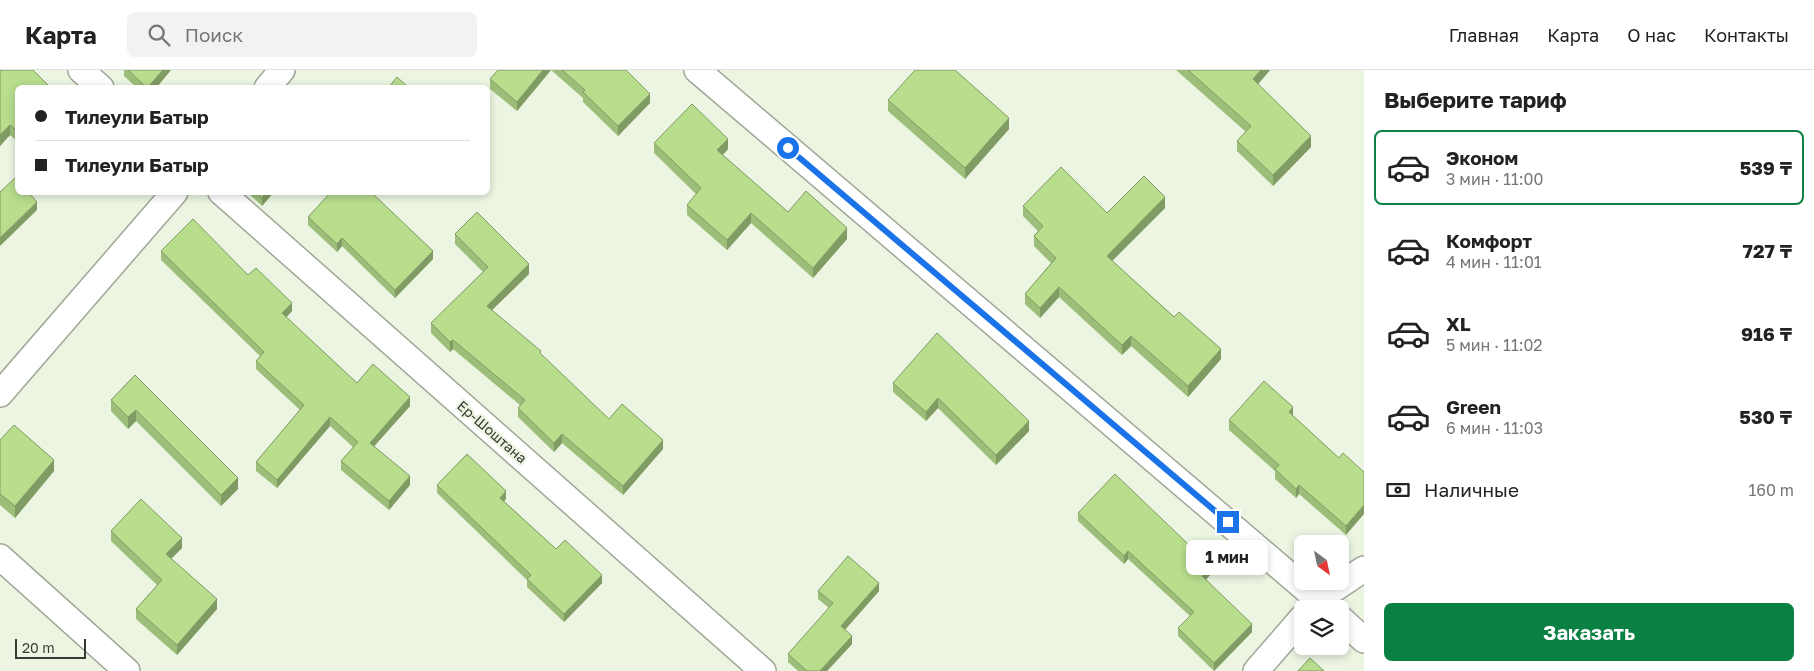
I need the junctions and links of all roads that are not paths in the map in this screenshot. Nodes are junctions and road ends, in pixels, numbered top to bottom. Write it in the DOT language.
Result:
graph roads {
  1 [pos="81,70"];
  2 [pos="282,70"];
  3 [pos="696,70"];
  4 [pos="98,85"];
  5 [pos="270,85"];
  6 [pos="173,195"];
  7 [pos="224,195"];
  8 [pos="0,394"];
  9 [pos="0,557"];
  10 [pos="1364,569"];
  11 [pos="1313,600"];
  12 [pos="1327,600"];
  13 [pos="1349,626"];
  14 [pos="1294,627"];
  15 [pos="1364,640"];
  16 [pos="127,671"];
  17 [pos="763,671"];
  18 [pos="1256,671"];
  1 -- 4 [label="street"];
  2 -- 5 [label="street"];
  3 -- 11 [label="street"];
  6 -- 8 [label="street"];
  7 -- 17 [label="street, Ер-Шоштана"];
  9 -- 16 [label="street"];
  10 -- 12 [label="street"];
  13 -- 15 [label="street"];
  14 -- 18 [label="street"];
}
